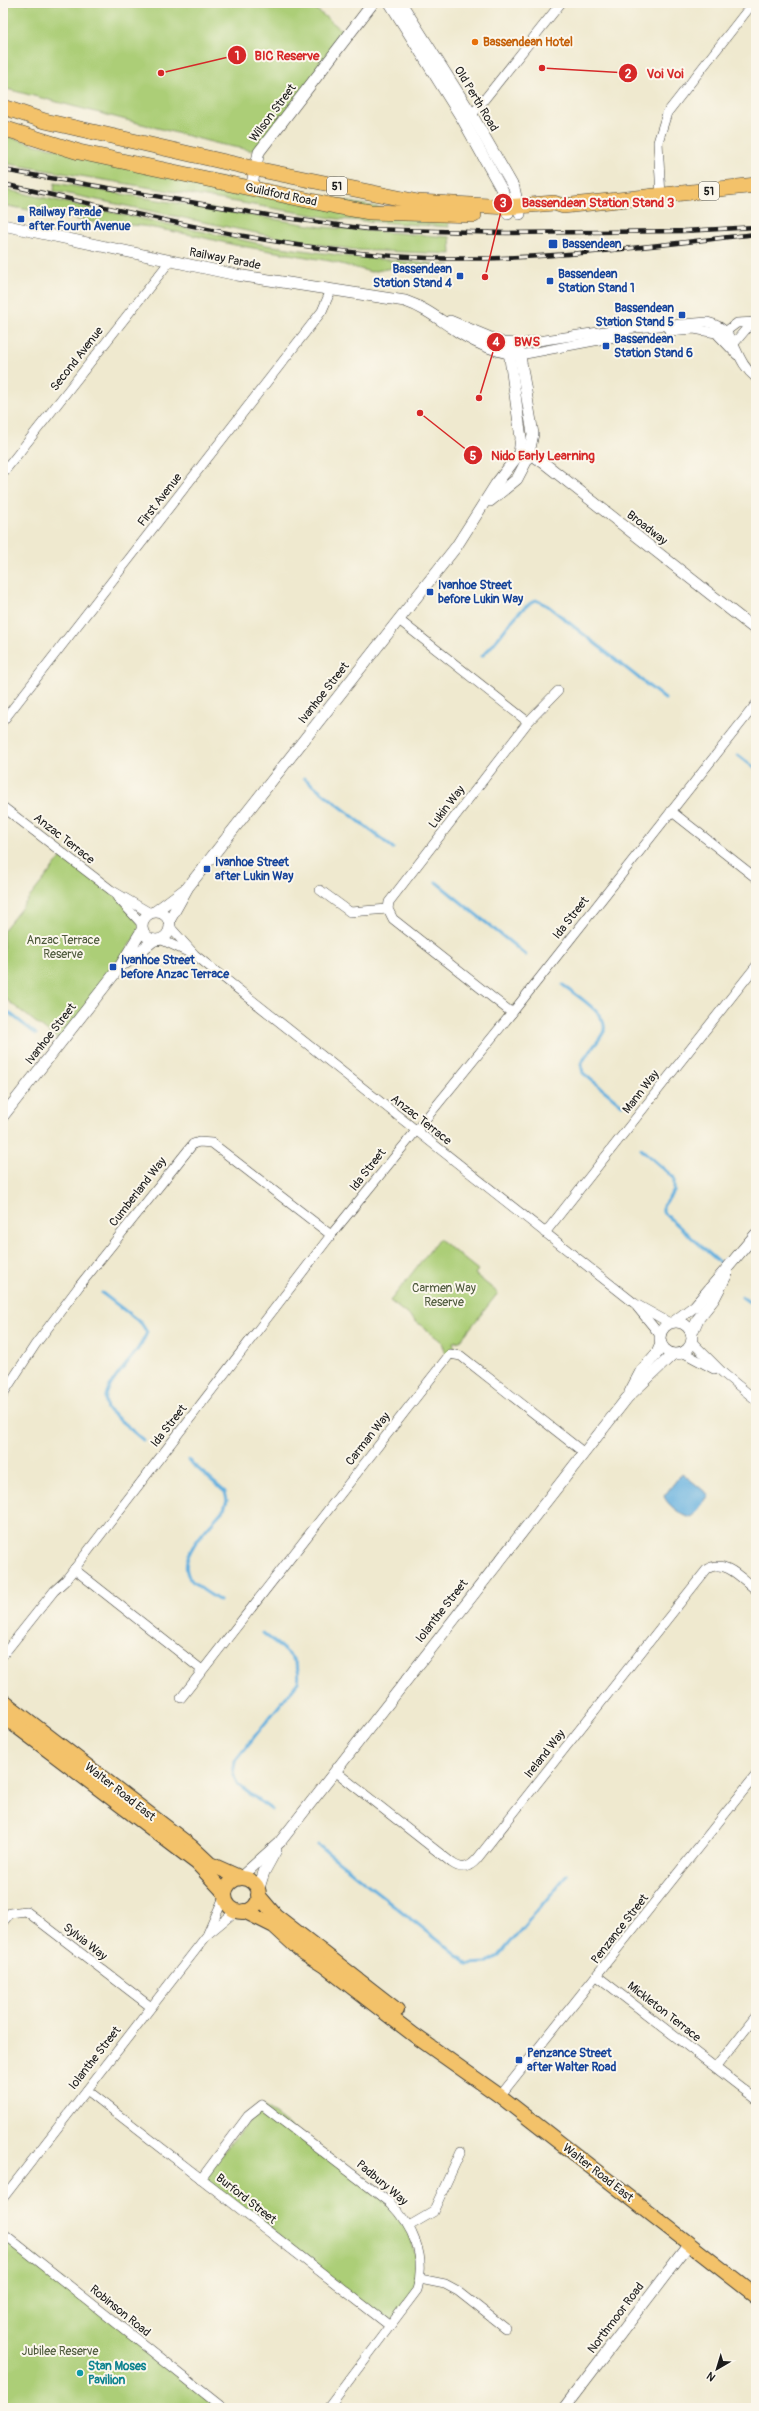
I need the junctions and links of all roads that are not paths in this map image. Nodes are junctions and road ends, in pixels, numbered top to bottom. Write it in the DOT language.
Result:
graph roads {
  1 [pos="372,3"];
  2 [pos="390,3"];
  3 [pos="401,3"];
  4 [pos="561,3"];
  5 [pos="754,3"];
  6 [pos="3,107"];
  7 [pos="468,118"];
  8 [pos="3,128"];
  9 [pos="256,169"];
  10 [pos="756,185"];
  11 [pos="251,188"];
  12 [pos="661,196"];
  13 [pos="513,210"];
  14 [pos="3,225"];
  15 [pos="170,261"];
  16 [pos="330,290"];
  17 [pos="754,322"];
  18 [pos="723,334"];
  19 [pos="731,347"];
  20 [pos="514,349"];
  21 [pos="756,378"];
  22 [pos="526,450"];
  23 [pos="3,473"];
  24 [pos="399,620"];
  25 [pos="756,630"];
  26 [pos="558,691"];
  27 [pos="756,704"];
  28 [pos="3,721"];
  29 [pos="528,722"];
  30 [pos="3,807"];
  31 [pos="671,811"];
  32 [pos="756,878"];
  33 [pos="188,887"];
  34 [pos="111,890"];
  35 [pos="320,890"];
  36 [pos="388,909"];
  37 [pos="153,912"];
  38 [pos="170,924"];
  39 [pos="142,927"];
  40 [pos="157,940"];
  41 [pos="195,955"];
  42 [pos="756,966"];
  43 [pos="119,968"];
  44 [pos="512,1013"];
  45 [pos="3,1116"];
  46 [pos="414,1130"];
  47 [pos="545,1233"];
  48 [pos="756,1234"];
  49 [pos="331,1235"];
  50 [pos="733,1263"];
  51 [pos="634,1303"];
  52 [pos="672,1322"];
  53 [pos="692,1338"];
  54 [pos="661,1340"];
  55 [pos="678,1353"];
  56 [pos="723,1373"];
  57 [pos="3,1394"];
  58 [pos="627,1398"];
  59 [pos="756,1400"];
  60 [pos="583,1452"];
  61 [pos="74,1569"];
  62 [pos="756,1590"];
  63 [pos="3,1655"];
  64 [pos="202,1670"];
  65 [pos="181,1698"];
  66 [pos="3,1701"];
  67 [pos="3,1716"];
  68 [pos="335,1771"];
  69 [pos="756,1775"];
  70 [pos="280,1842"];
  71 [pos="240,1877"];
  72 [pos="258,1893"];
  73 [pos="224,1894"];
  74 [pos="240,1911"];
  75 [pos="3,1922"];
  76 [pos="208,1934"];
  77 [pos="597,1976"];
  78 [pos="151,2008"];
  79 [pos="756,2016"];
  80 [pos="439,2050"];
  81 [pos="716,2067"];
  82 [pos="87,2090"];
  83 [pos="500,2096"];
  84 [pos="756,2099"];
  85 [pos="461,2151"];
  86 [pos="201,2178"];
  87 [pos="3,2198"];
  88 [pos="409,2226"];
  89 [pos="3,2233"];
  90 [pos="689,2244"];
  91 [pos="420,2279"];
  92 [pos="756,2296"];
  93 [pos="390,2326"];
  94 [pos="505,2328"];
  95 [pos="223,2408"];
  96 [pos="328,2408"];
  97 [pos="564,2408"];
  1 -- 9 [label="street, Wilson Street"];
  2 -- 7 [label="street, Old Perth Road"];
  3 -- 7 [label="street, Old Perth Road"];
  4 -- 7 [label="street"];
  5 -- 12 [label="street"];
  6 -- 9 [label="highway, Guildford Road / 51"];
  7 -- 13 [label="street, Old Perth Road"];
  8 -- 11 [label="highway, Guildford Road / 51"];
  9 -- 11 [label="street, Wilson Street"];
  9 -- 13 [label="highway, Guildford Road / 51"];
  10 -- 12 [label="highway, Guildford Road / 51"];
  11 -- 13 [label="highway, Guildford Road / 51"];
  12 -- 13 [label="highway, Guildford Road / 51"];
  14 -- 15 [label="street, Railway Parade"];
  15 -- 16 [label="street, Railway Parade"];
  15 -- 23 [label="street, Second Avenue"];
  16 -- 20 [label="street, Railway Parade"];
  16 -- 28 [label="street, First Avenue"];
  17 -- 18 [label="street"];
  17 -- 19 [label="street"];
  18 -- 19 [label="street"];
  18 -- 20 [label="street, Railway Parade"];
  19 -- 21 [label="street"];
  20 -- 22 [label="street, Ivanhoe Street"];
  22 -- 24 [label="street, Ivanhoe Street"];
  22 -- 25 [label="street, Broadway"];
  24 -- 29 [label="street"];
  24 -- 33 [label="street, Ivanhoe Street"];
  26 -- 29 [label="street, Lukin Way"];
  27 -- 31 [label="street, Ida Street"];
  29 -- 36 [label="street, Lukin Way"];
  30 -- 34 [label="street, Anzac Terrace"];
  31 -- 32 [label="street"];
  31 -- 44 [label="street, Ida Street"];
  33 -- 37 [label="street, Ivanhoe Street"];
  33 -- 38 [label="street, Ivanhoe Street"];
  34 -- 37 [label="street, Anzac Terrace"];
  34 -- 39 [label="street, Anzac Terrace"];
  35 -- 36 [label="street"];
  36 -- 44 [label="street"];
  37 -- 38 [label="street"];
  37 -- 39 [label="street"];
  38 -- 40 [label="street"];
  38 -- 41 [label="street, Anzac Terrace"];
  39 -- 40 [label="street"];
  39 -- 43 [label="street, Ivanhoe Street"];
  40 -- 41 [label="street, Anzac Terrace"];
  40 -- 43 [label="street, Ivanhoe Street"];
  41 -- 46 [label="street, Anzac Terrace"];
  42 -- 47 [label="street, Mann Way"];
  43 -- 45 [label="street, Ivanhoe Street"];
  44 -- 46 [label="street, Ida Street"];
  46 -- 47 [label="street, Anzac Terrace"];
  46 -- 49 [label="street, Ida Street"];
  47 -- 51 [label="street, Anzac Terrace"];
  48 -- 50 [label="street"];
  49 -- 57 [label="street, Cumberland Way"];
  49 -- 61 [label="street, Ida Street"];
  50 -- 52 [label="street"];
  50 -- 53 [label="street"];
  51 -- 52 [label="street, Anzac Terrace"];
  51 -- 54 [label="street, Anzac Terrace"];
  52 -- 53 [label="street"];
  52 -- 54 [label="street"];
  53 -- 55 [label="street"];
  53 -- 56 [label="street"];
  54 -- 55 [label="street"];
  54 -- 58 [label="street, Iolanthe Street"];
  55 -- 56 [label="street"];
  55 -- 58 [label="street, Iolanthe Street"];
  56 -- 59 [label="street"];
  58 -- 60 [label="street, Iolanthe Street"];
  60 -- 64 [label="street, Carman Way"];
  60 -- 68 [label="street, Iolanthe Street"];
  61 -- 63 [label="street, Ida Street"];
  61 -- 64 [label="street"];
  62 -- 68 [label="street, Ireland Way"];
  64 -- 65 [label="street, Carman Way"];
  66 -- 71 [label="main road, Walter Road East"];
  67 -- 73 [label="main road, Walter Road East"];
  68 -- 70 [label="street, Iolanthe Street"];
  69 -- 77 [label="street, Penzance Street"];
  70 -- 71 [label="street, Iolanthe Street"];
  70 -- 72 [label="street, Iolanthe Street"];
  71 -- 72 [label="main road"];
  71 -- 73 [label="main road"];
  72 -- 74 [label="main road"];
  72 -- 80 [label="main road, Walter Road East"];
  73 -- 74 [label="main road"];
  73 -- 76 [label="street, Iolanthe Street"];
  74 -- 76 [label="street, Iolanthe Street"];
  74 -- 80 [label="main road, Walter Road East"];
  75 -- 78 [label="street, Sylvia Way"];
  76 -- 78 [label="street, Iolanthe Street"];
  77 -- 81 [label="street, Mickleton Terrace"];
  77 -- 83 [label="street, Penzance Street"];
  78 -- 82 [label="street, Iolanthe Street"];
  79 -- 81 [label="street"];
  80 -- 83 [label="main road, Walter Road East"];
  81 -- 84 [label="street, Mickleton Terrace"];
  82 -- 86 [label="street, Burford Street"];
  82 -- 87 [label="street, Iolanthe Street"];
  83 -- 90 [label="main road, Walter Road East"];
  85 -- 88 [label="street"];
  86 -- 88 [label="street, Padbury Way"];
  86 -- 93 [label="street, Burford Street"];
  88 -- 91 [label="street, Padbury Way"];
  89 -- 95 [label="street, Robinson Road"];
  90 -- 92 [label="main road, Walter Road East"];
  90 -- 97 [label="street, Northmoor Road"];
  91 -- 93 [label="street, Padbury Way"];
  91 -- 94 [label="street"];
  93 -- 96 [label="street, Padbury Way"];
}
